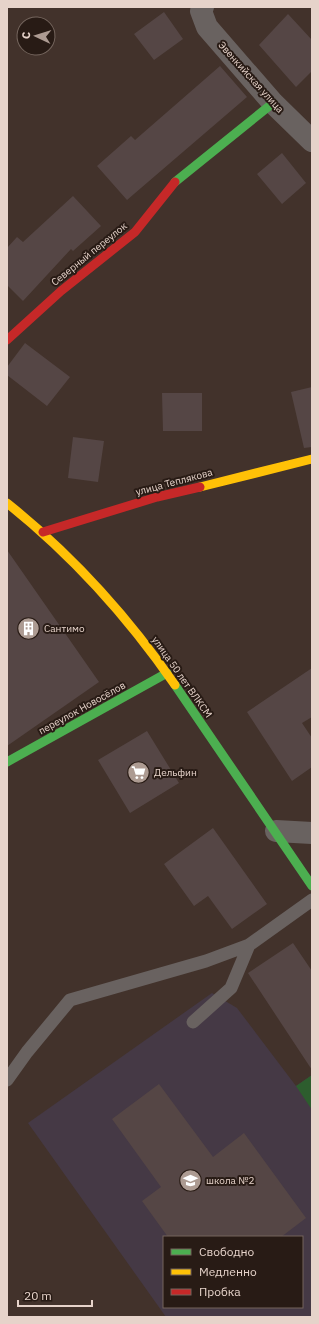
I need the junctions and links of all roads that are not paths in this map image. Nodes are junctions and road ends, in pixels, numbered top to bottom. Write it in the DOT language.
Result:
graph roads {
  1 [pos="202,7"];
  2 [pos="273,103"];
  3 [pos="312,141"];
  4 [pos="7,340"];
  5 [pos="312,459"];
  6 [pos="7,503"];
  7 [pos="42,532"];
  8 [pos="167,673"];
  9 [pos="7,762"];
  10 [pos="276,831"];
  11 [pos="312,833"];
  12 [pos="312,886"];
  13 [pos="312,900"];
  14 [pos="249,945"];
  15 [pos="193,1022"];
  16 [pos="7,1080"];
  1 -- 2 [label="street, Эвенкийская улица"];
  2 -- 3 [label="street, Эвенкийская улица"];
  2 -- 4 [label="main road, Северный переулок"];
  5 -- 7 [label="main road, улица Теплякова"];
  6 -- 7 [label="main road, улица 50 лет ВЛКСМ"];
  7 -- 8 [label="main road, улица 50 лет ВЛКСМ"];
  8 -- 9 [label="main road, переулок Новосёлов"];
  8 -- 10 [label="main road, улица 50 лет ВЛКСМ"];
  10 -- 11 [label="street"];
  10 -- 12 [label="main road, улица 50 лет ВЛКСМ"];
  13 -- 14 [label="lane"];
  14 -- 15 [label="lane"];
  14 -- 16 [label="lane"];
}
